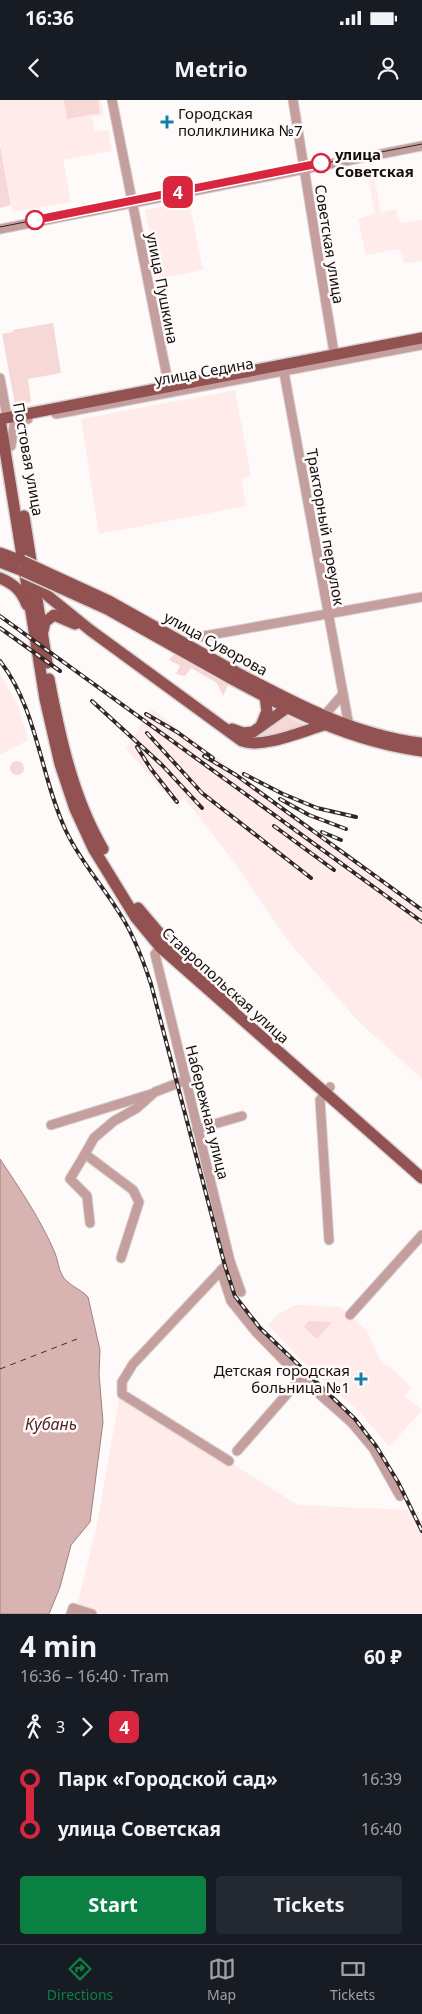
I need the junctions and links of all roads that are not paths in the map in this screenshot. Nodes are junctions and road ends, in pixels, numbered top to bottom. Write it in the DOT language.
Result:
graph roads {
  1 [pos="112,100"];
  2 [pos="293,100"];
  3 [pos="422,146"];
  4 [pos="304,168"];
  5 [pos="132,204"];
  6 [pos="0,229"];
  7 [pos="422,338"];
  8 [pos="422,345"];
  9 [pos="335,358"];
  10 [pos="284,368"];
  11 [pos="0,378"];
  12 [pos="169,389"];
  13 [pos="3,418"];
  14 [pos="11,446"];
  15 [pos="0,458"];
  16 [pos="8,468"];
  17 [pos="30,545"];
  18 [pos="0,553"];
  19 [pos="0,562"];
  20 [pos="25,568"];
  21 [pos="0,578"];
  22 [pos="36,582"];
  23 [pos="422,598"];
  24 [pos="328,614"];
  25 [pos="32,620"];
  26 [pos="90,630"];
  27 [pos="199,637"];
  28 [pos="43,638"];
  29 [pos="232,675"];
  30 [pos="342,694"];
  31 [pos="265,697"];
  32 [pos="290,706"];
  33 [pos="324,721"];
  34 [pos="261,726"];
  35 [pos="348,730"];
  36 [pos="252,738"];
  37 [pos="422,743"];
  38 [pos="422,751"];
  39 [pos="163,944"];
  40 [pos="186,1080"];
  41 [pos="327,1090"];
  42 [pos="156,1092"];
  43 [pos="242,1116"];
  44 [pos="51,1125"];
  45 [pos="198,1129"];
  46 [pos="86,1154"];
  47 [pos="422,1168"];
  48 [pos="422,1178"];
  49 [pos="90,1223"];
  50 [pos="422,1235"];
  51 [pos="329,1240"];
  52 [pos="121,1258"];
  53 [pos="230,1261"];
  54 [pos="221,1270"];
  55 [pos="241,1292"];
  56 [pos="350,1315"];
  57 [pos="301,1378"];
  58 [pos="237,1451"];
  59 [pos="229,1461"];
  60 [pos="400,1496"];
  61 [pos="71,1614"];
  62 [pos="92,1614"];
  1 -- 5 [label="street, улица Пушкина"];
  2 -- 4 [label="street, Советская улица"];
  3 -- 4 [label="street"];
  4 -- 5 [label="street"];
  4 -- 9 [label="street, Советская улица"];
  5 -- 6 [label="street"];
  5 -- 12 [label="street, улица Пушкина"];
  7 -- 9 [label="main road, улица Седина"];
  8 -- 9 [label="street, улица Седина"];
  9 -- 10 [label="main road, улица Седина"];
  10 -- 12 [label="main road, улица Седина"];
  10 -- 24 [label="street, Тракторный переулок"];
  11 -- 13 [label="street, Постовая улица"];
  12 -- 13 [label="main road, улица Седина"];
  12 -- 14 [label="street, улица Седина"];
  13 -- 14 [label="main road, Постовая улица"];
  13 -- 16 [label="main road, Постовая улица"];
  14 -- 17 [label="main road, Постовая улица"];
  15 -- 16 [label="main road"];
  16 -- 20 [label="main road, Постовая улица"];
  17 -- 22 [label="main road, Ставропольская улица"];
  18 -- 29 [label="main road, улица Суворова, bridge"];
  19 -- 29 [label="main road, улица Суворова, bridge"];
  20 -- 25 [label="main road, Ставропольская улица"];
  21 -- 25 [label="main road"];
  22 -- 26 [label="main road"];
  22 -- 28 [label="main road, Ставропольская улица"];
  23 -- 24 [label="street"];
  24 -- 27 [label="street"];
  24 -- 30 [label="street, Тракторный переулок"];
  25 -- 39 [label="main road, Ставропольская улица"];
  26 -- 28 [label="main road"];
  26 -- 36 [label="main road"];
  28 -- 39 [label="main road, Ставропольская улица"];
  29 -- 31 [label="main road, улица Суворова"];
  29 -- 32 [label="main road, улица Суворова"];
  30 -- 33 [label="street"];
  30 -- 35 [label="street, Тракторный переулок"];
  31 -- 32 [label="main road, улица Суворова"];
  31 -- 34 [label="main road"];
  32 -- 33 [label="main road, улица Суворова"];
  32 -- 34 [label="main road"];
  33 -- 35 [label="main road, улица Суворова"];
  33 -- 36 [label="main road"];
  34 -- 36 [label="main road"];
  35 -- 37 [label="main road, улица Суворова"];
  35 -- 38 [label="main road, улица Суворова"];
  39 -- 40 [label="street, Набережная улица"];
  39 -- 41 [label="main road, Ставропольская улица"];
  40 -- 42 [label="street"];
  40 -- 45 [label="street, Набережная улица"];
  41 -- 47 [label="main road, Ставропольская улица"];
  41 -- 48 [label="main road, Ставропольская улица"];
  41 -- 51 [label="street"];
  42 -- 44 [label="street"];
  42 -- 46 [label="street"];
  43 -- 45 [label="street"];
  45 -- 53 [label="street, Набережная улица"];
  46 -- 49 [label="street"];
  46 -- 52 [label="street"];
  50 -- 56 [label="street"];
  53 -- 54 [label="street"];
  53 -- 55 [label="street, Набережная улица"];
  54 -- 57 [label="street"];
  54 -- 59 [label="street"];
  57 -- 58 [label="street"];
  57 -- 60 [label="street"];
  61 -- 62 [label="street"];
}
